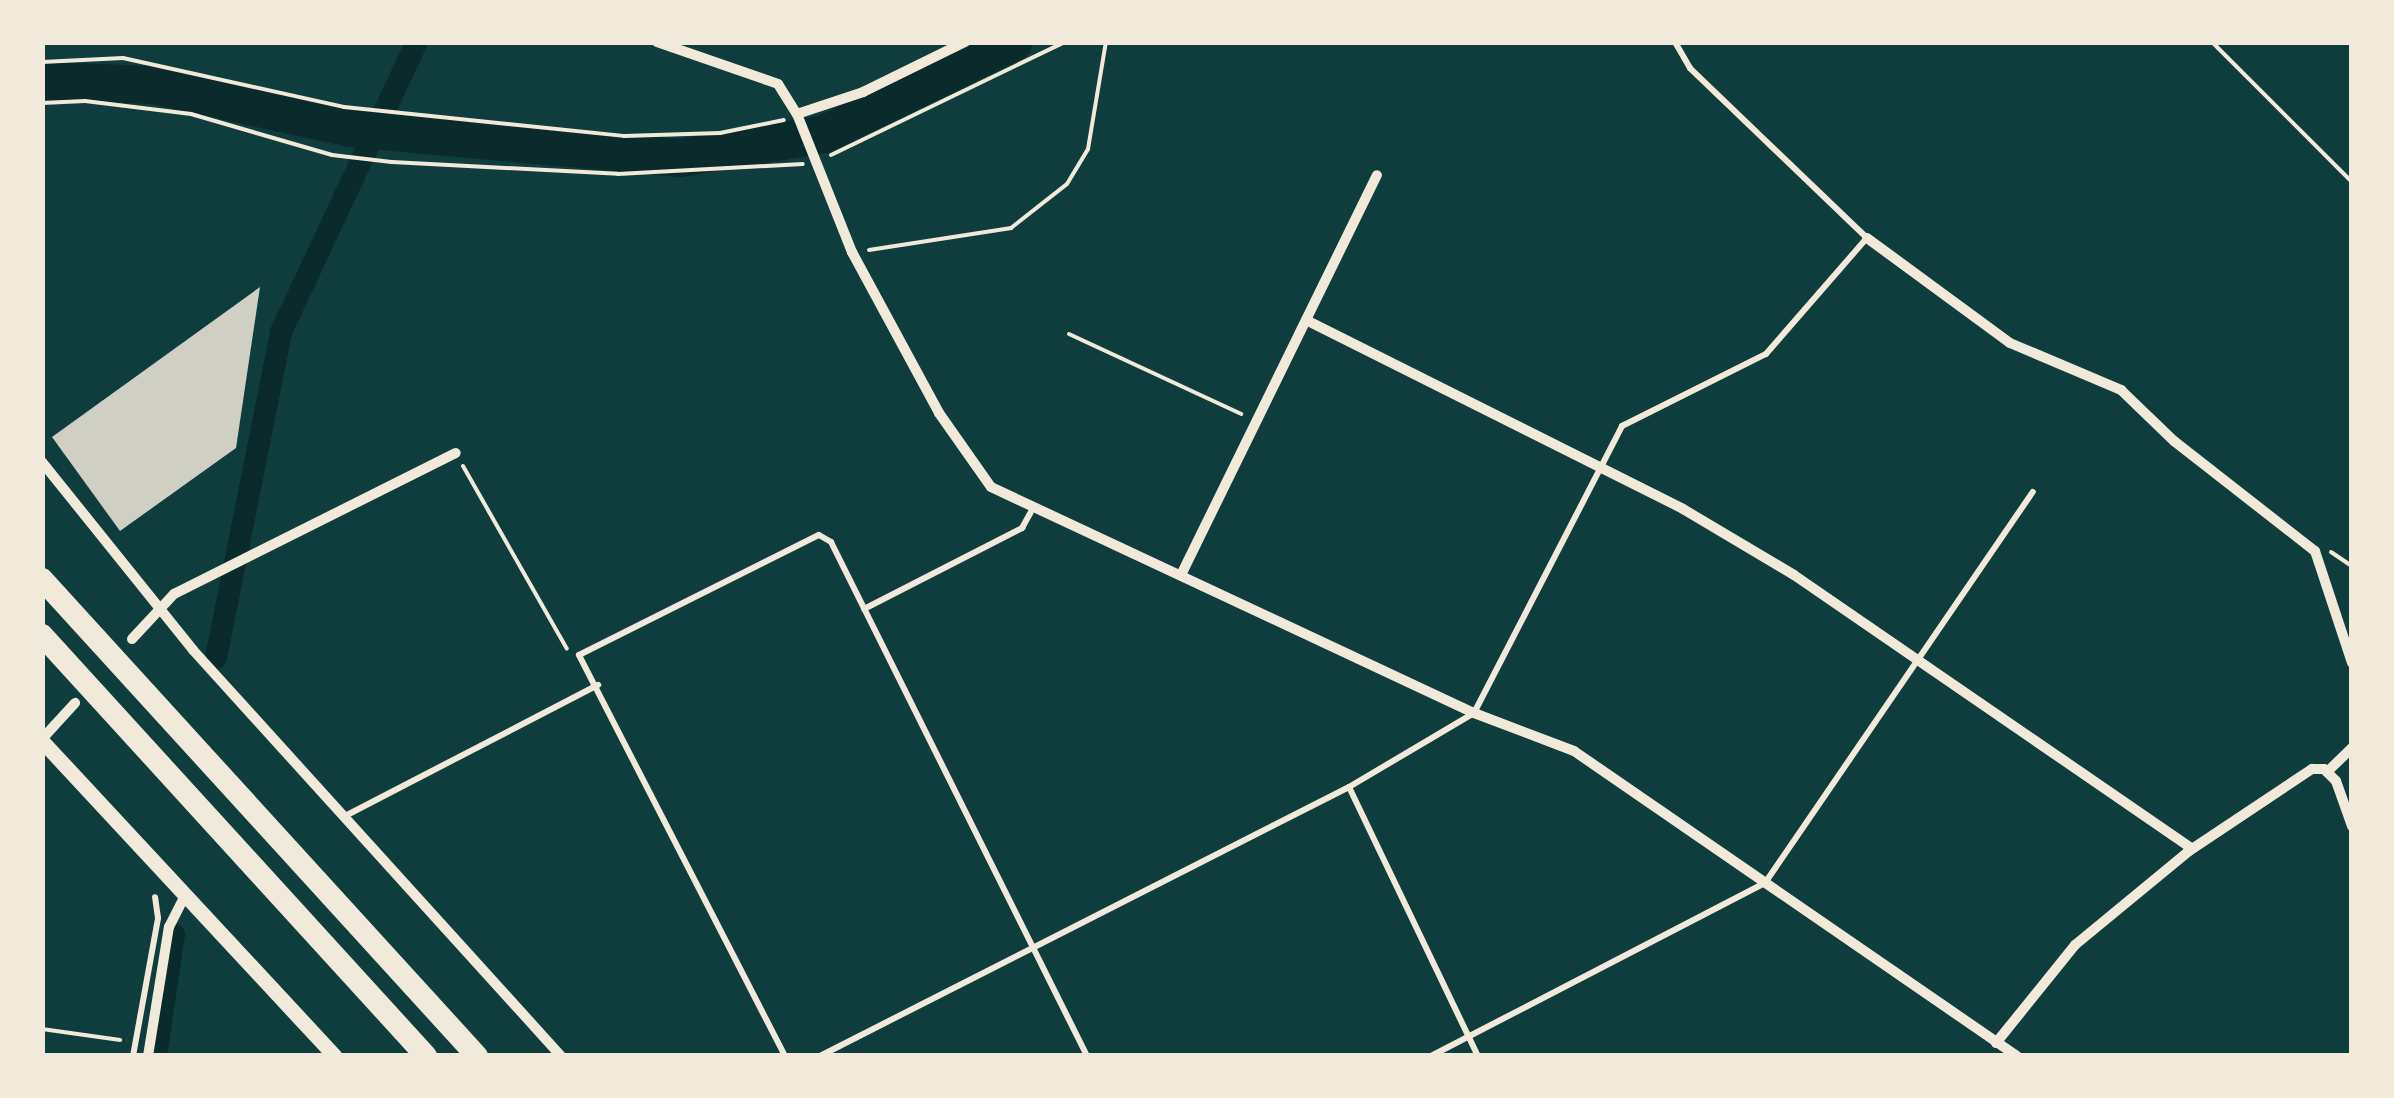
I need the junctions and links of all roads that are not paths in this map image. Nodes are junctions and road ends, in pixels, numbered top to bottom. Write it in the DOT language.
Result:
graph roads {
  1 [pos="657,42"];
  2 [pos="965,42"];
  3 [pos="1675,42"];
  4 [pos="799,119"];
  5 [pos="1377,176"];
  6 [pos="1867,238"];
  7 [pos="1306,320"];
  8 [pos="456,453"];
  9 [pos="42,462"];
  10 [pos="1598,466"];
  11 [pos="2034,492"];
  12 [pos="1031,512"];
  13 [pos="1182,573"];
  14 [pos="42,579"];
  15 [pos="864,609"];
  16 [pos="158,610"];
  17 [pos="42,635"];
  18 [pos="132,639"];
  19 [pos="1919,660"];
  20 [pos="2352,663"];
  21 [pos="598,684"];
  22 [pos="74,703"];
  23 [pos="1474,713"];
  24 [pos="42,740"];
  25 [pos="2352,748"];
  26 [pos="2328,772"];
  27 [pos="1348,787"];
  28 [pos="347,815"];
  29 [pos="2352,826"];
  30 [pos="2192,849"];
  31 [pos="1765,882"];
  32 [pos="186,894"];
  33 [pos="155,897"];
  34 [pos="1032,947"];
  35 [pos="1468,1036"];
  36 [pos="1996,1043"];
  37 [pos="133,1056"];
  38 [pos="148,1056"];
  39 [pos="335,1056"];
  40 [pos="426,1056"];
  41 [pos="477,1056"];
  42 [pos="561,1056"];
  43 [pos="785,1056"];
  44 [pos="820,1056"];
  45 [pos="1087,1056"];
  46 [pos="1431,1056"];
  47 [pos="1478,1056"];
  48 [pos="2017,1056"];
  1 -- 4 [label="street"];
  2 -- 4 [label="street"];
  3 -- 6 [label="lane"];
  4 -- 12 [label="street"];
  5 -- 7 [label="street"];
  6 -- 10 [label="lane"];
  6 -- 20 [label="street"];
  7 -- 10 [label="street"];
  7 -- 13 [label="street"];
  8 -- 16 [label="street"];
  9 -- 16 [label="street"];
  10 -- 19 [label="street"];
  10 -- 23 [label="lane"];
  11 -- 19 [label="lane"];
  12 -- 13 [label="street"];
  12 -- 15 [label="lane"];
  13 -- 23 [label="street"];
  14 -- 41 [label="highway"];
  15 -- 21 [label="lane"];
  15 -- 34 [label="lane"];
  16 -- 18 [label="street"];
  16 -- 28 [label="street"];
  17 -- 40 [label="highway"];
  19 -- 30 [label="street"];
  19 -- 31 [label="lane"];
  21 -- 28 [label="lane"];
  21 -- 43 [label="lane"];
  22 -- 24 [label="street"];
  23 -- 27 [label="lane"];
  23 -- 31 [label="street"];
  24 -- 32 [label="street"];
  25 -- 26 [label="street"];
  26 -- 29 [label="street"];
  26 -- 30 [label="street"];
  27 -- 34 [label="lane"];
  27 -- 35 [label="lane"];
  28 -- 42 [label="street"];
  30 -- 36 [label="street"];
  31 -- 35 [label="lane"];
  31 -- 36 [label="street"];
  32 -- 38 [label="street"];
  32 -- 39 [label="street"];
  33 -- 37 [label="lane"];
  34 -- 44 [label="lane"];
  34 -- 45 [label="lane"];
  35 -- 46 [label="lane"];
  35 -- 47 [label="lane"];
  36 -- 48 [label="street"];
}
